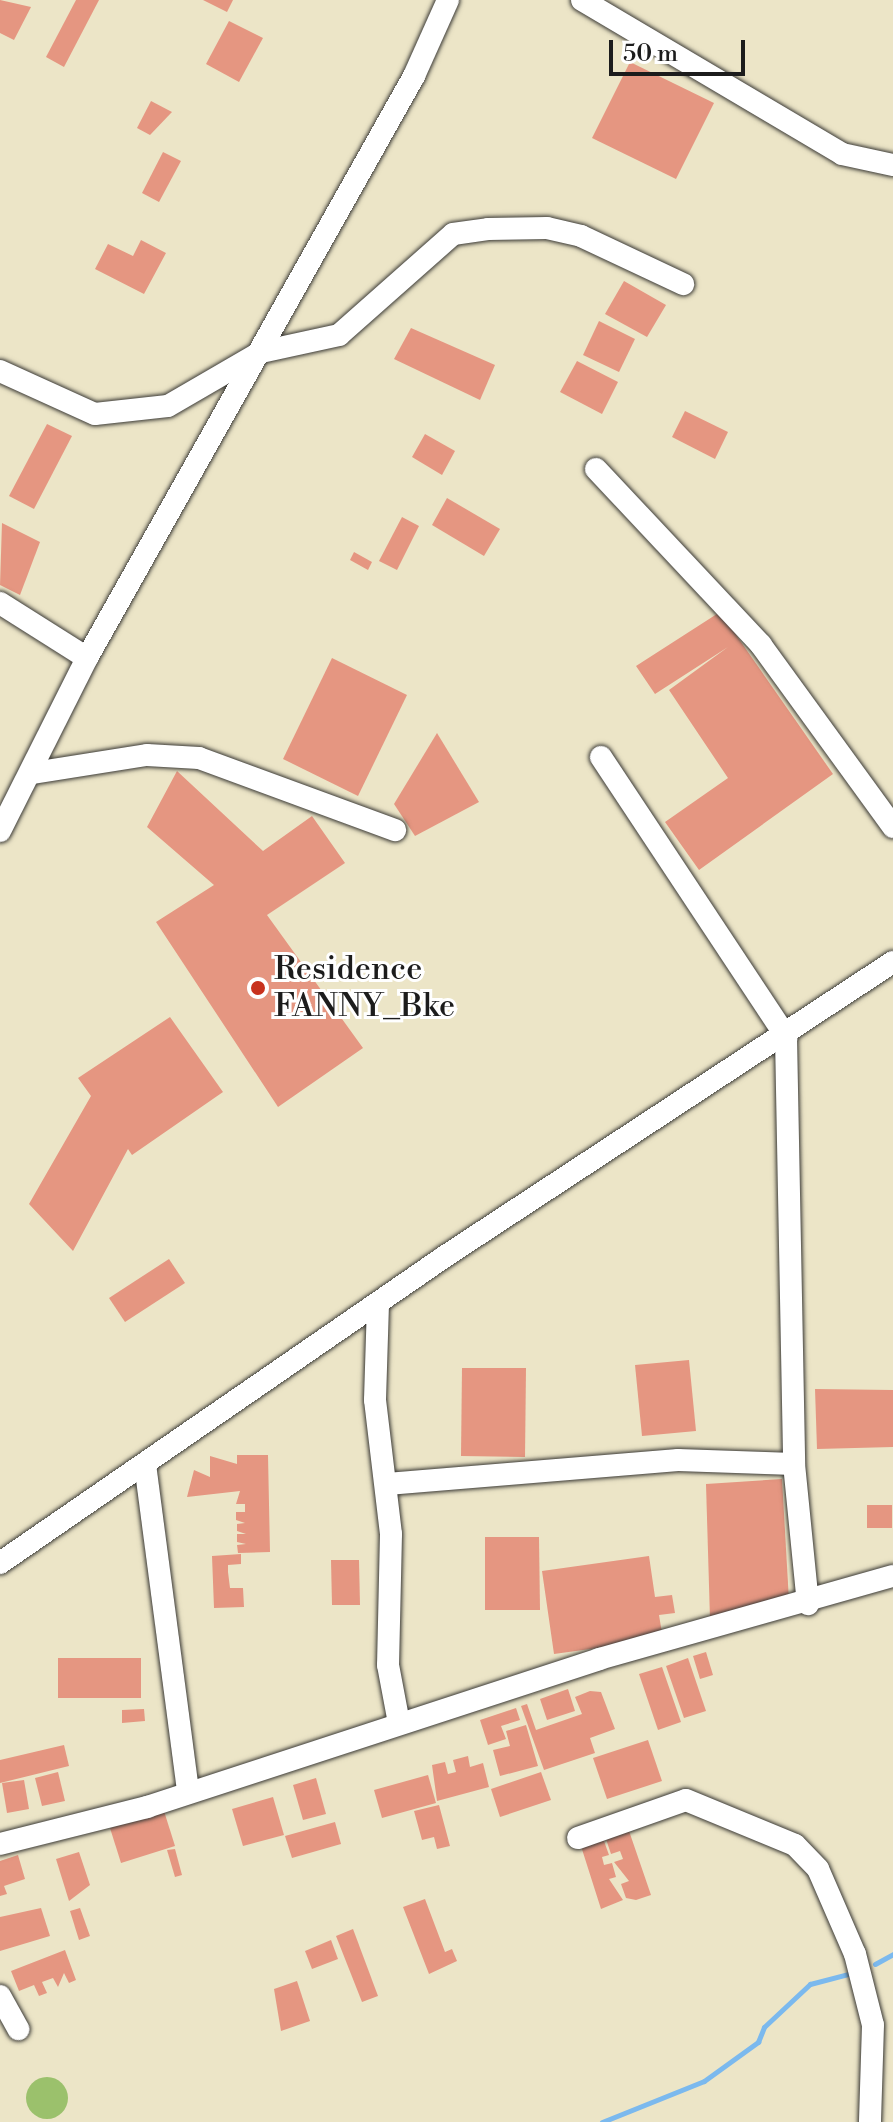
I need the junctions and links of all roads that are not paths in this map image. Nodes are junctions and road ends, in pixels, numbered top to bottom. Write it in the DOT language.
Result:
graph roads {
  1 [pos="448,0"];
  2 [pos="582,0"];
  3 [pos="893,165"];
  4 [pos="683,284"];
  5 [pos="261,352"];
  6 [pos="0,371"];
  7 [pos="596,469"];
  8 [pos="0,603"];
  9 [pos="87,658"];
  10 [pos="601,757"];
  11 [pos="33,773"];
  12 [pos="893,827"];
  13 [pos="395,830"];
  14 [pos="0,831"];
  15 [pos="893,962"];
  16 [pos="786,1037"];
  17 [pos="378,1304"];
  18 [pos="145,1464"];
  19 [pos="794,1464"];
  20 [pos="387,1484"];
  21 [pos="0,1563"];
  22 [pos="893,1576"];
  23 [pos="808,1604"];
  24 [pos="399,1723"];
  25 [pos="188,1791"];
  26 [pos="578,1838"];
  27 [pos="0,1844"];
  28 [pos="0,1996"];
  29 [pos="18,2029"];
  30 [pos="870,2122"];
  1 -- 5 [label="street"];
  2 -- 3 [label="street"];
  4 -- 5 [label="street"];
  5 -- 6 [label="street"];
  5 -- 9 [label="street"];
  7 -- 12 [label="street"];
  8 -- 9 [label="street"];
  9 -- 11 [label="street"];
  10 -- 16 [label="street"];
  11 -- 13 [label="street"];
  11 -- 14 [label="street"];
  15 -- 16 [label="street"];
  16 -- 17 [label="street"];
  16 -- 19 [label="street"];
  17 -- 18 [label="street"];
  17 -- 20 [label="street"];
  18 -- 21 [label="street"];
  18 -- 25 [label="street"];
  19 -- 20 [label="street"];
  19 -- 23 [label="street"];
  20 -- 24 [label="street"];
  22 -- 23 [label="street"];
  23 -- 24 [label="street"];
  24 -- 25 [label="street"];
  25 -- 27 [label="street"];
  26 -- 30 [label="street"];
  28 -- 29 [label="street"];
}
